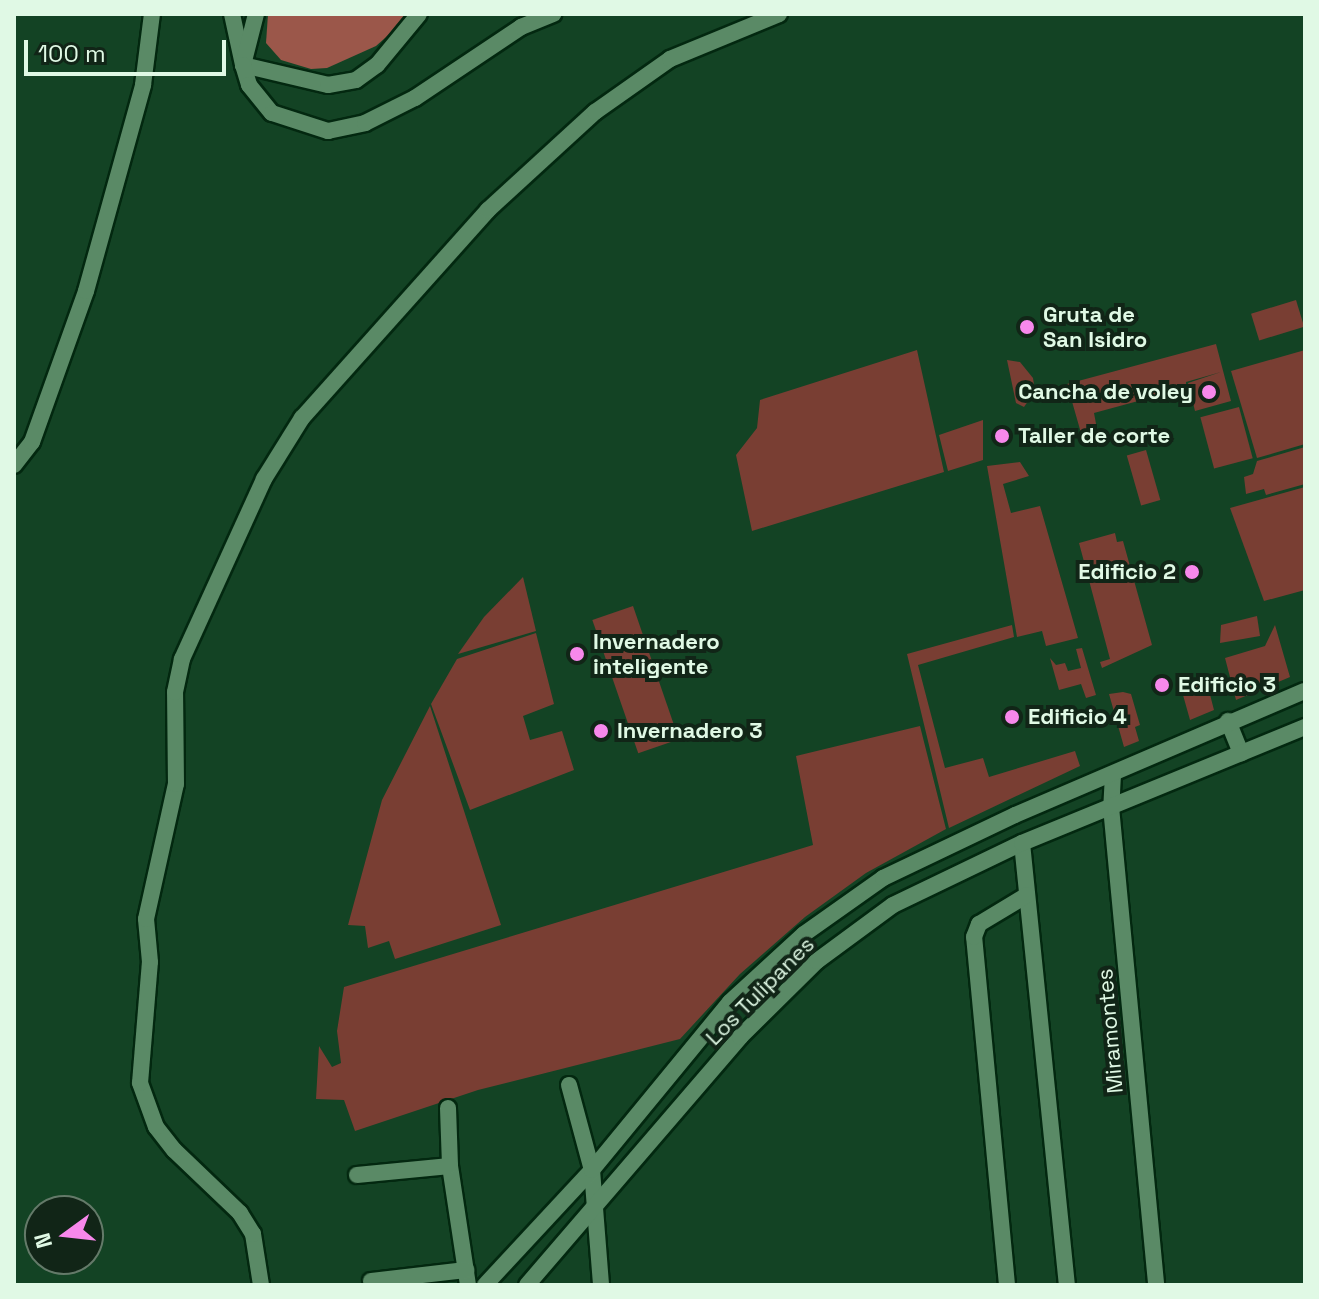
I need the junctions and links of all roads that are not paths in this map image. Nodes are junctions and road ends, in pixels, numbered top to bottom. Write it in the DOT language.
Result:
graph roads {
  1 [pos="152,14"];
  2 [pos="232,14"];
  3 [pos="256,14"];
  4 [pos="419,14"];
  5 [pos="554,14"];
  6 [pos="779,14"];
  7 [pos="243,65"];
  8 [pos="14,465"];
  9 [pos="1305,691"];
  10 [pos="1228,721"];
  11 [pos="1305,727"];
  12 [pos="1241,754"];
  13 [pos="1113,774"];
  14 [pos="1111,807"];
  15 [pos="1022,843"];
  16 [pos="1027,895"];
  17 [pos="569,1085"];
  18 [pos="448,1108"];
  19 [pos="450,1166"];
  20 [pos="592,1170"];
  21 [pos="357,1175"];
  22 [pos="597,1206"];
  23 [pos="467,1278"];
  24 [pos="371,1281"];
  25 [pos="261,1285"];
  26 [pos="485,1285"];
  27 [pos="527,1285"];
  28 [pos="601,1285"];
  29 [pos="1007,1285"];
  30 [pos="1067,1285"];
  31 [pos="1156,1285"];
  1 -- 8 [label="street"];
  2 -- 7 [label="street"];
  3 -- 7 [label="street"];
  4 -- 7 [label="street"];
  5 -- 7 [label="street"];
  6 -- 25 [label="street"];
  9 -- 10 [label="street, Los Tulipanes"];
  10 -- 12 [label="street"];
  10 -- 13 [label="street, Los Tulipanes"];
  11 -- 12 [label="street, Los Tulipanes"];
  12 -- 14 [label="street, Los Tulipanes"];
  13 -- 14 [label="street, Miramontes"];
  13 -- 20 [label="street, Los Tulipanes"];
  14 -- 15 [label="street, Los Tulipanes"];
  14 -- 31 [label="street, Miramontes"];
  15 -- 16 [label="street"];
  15 -- 22 [label="street, Los Tulipanes"];
  16 -- 29 [label="street"];
  16 -- 30 [label="street"];
  17 -- 20 [label="street"];
  18 -- 19 [label="street"];
  19 -- 21 [label="street"];
  19 -- 23 [label="street"];
  20 -- 22 [label="street"];
  20 -- 26 [label="street, Los Tulipanes"];
  22 -- 27 [label="street, Los Tulipanes"];
  22 -- 28 [label="street"];
  23 -- 24 [label="street"];
}
